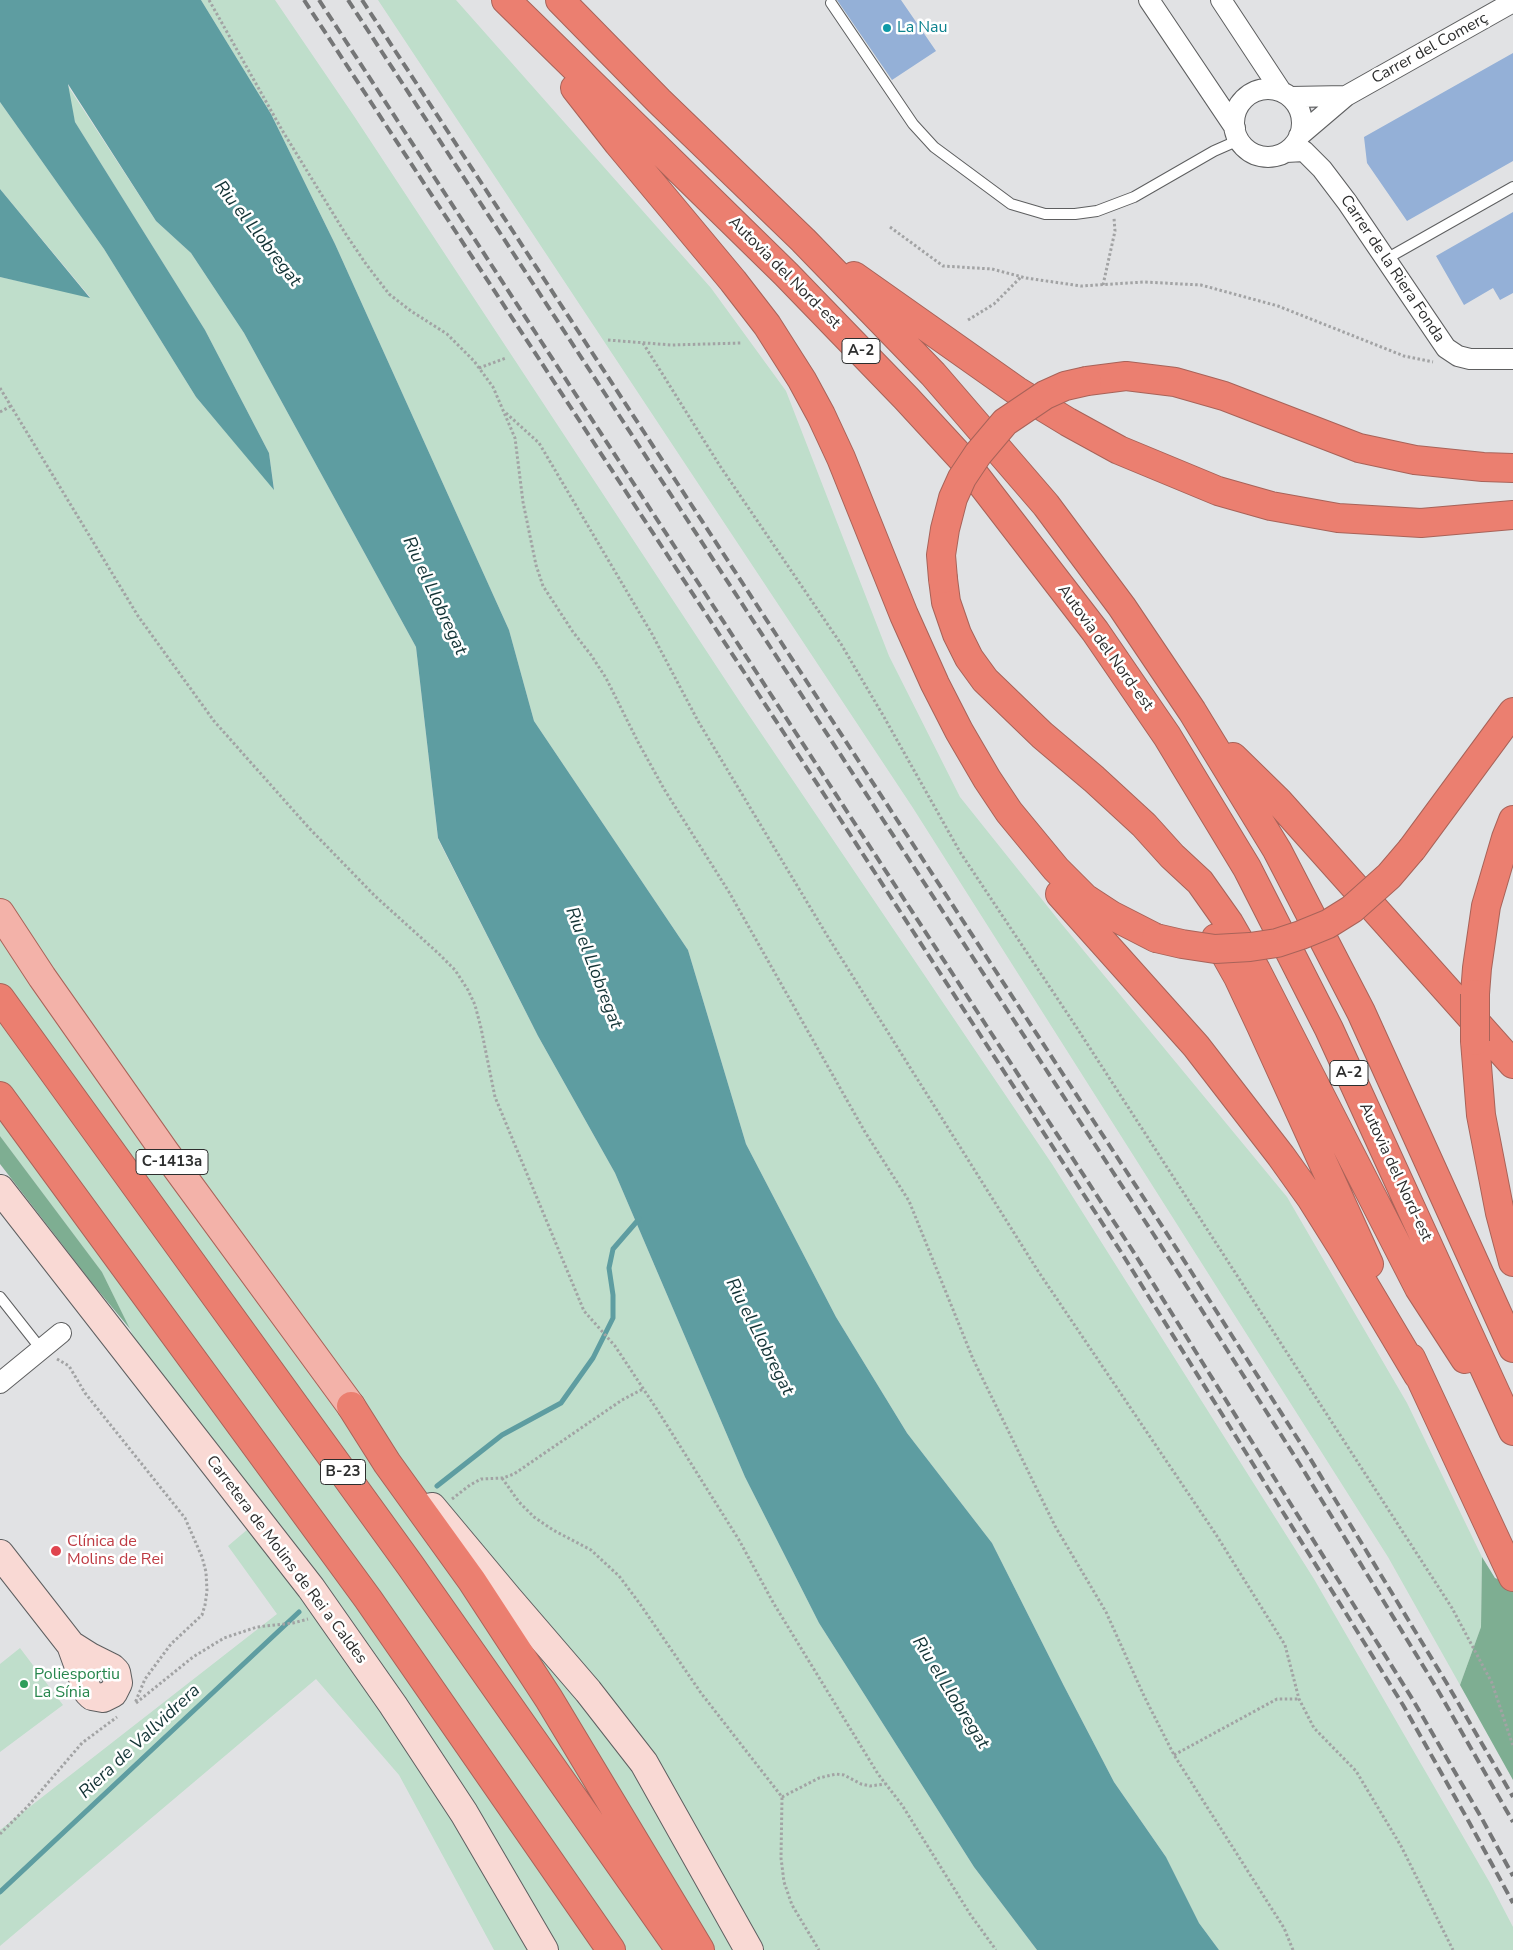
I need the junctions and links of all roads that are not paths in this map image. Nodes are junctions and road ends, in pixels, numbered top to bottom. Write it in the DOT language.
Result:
graph roads {
  1 [pos="560,0"];
  2 [pos="1149,0"];
  3 [pos="1221,0"];
  4 [pos="1513,2"];
  5 [pos="508,3"];
  6 [pos="831,4"];
  7 [pos="1285,94"];
  8 [pos="1346,96"];
  9 [pos="1237,134"];
  10 [pos="1299,136"];
  11 [pos="1286,152"];
  12 [pos="1513,187"];
  13 [pos="804,240"];
  14 [pos="1386,258"];
  15 [pos="1513,359"];
  16 [pos="1513,468"];
  17 [pos="1513,515"];
  18 [pos="882,562"];
  19 [pos="1513,712"];
  20 [pos="1201,724"];
  21 [pos="1513,820"];
  22 [pos="1172,856"];
  23 [pos="0,913"];
  24 [pos="0,998"];
  25 [pos="1513,1064"];
  26 [pos="0,1096"];
  27 [pos="5,1196"];
  28 [pos="1513,1262"];
  29 [pos="0,1297"];
  30 [pos="61,1333"];
  31 [pos="1513,1348"];
  32 [pos="41,1349"];
  33 [pos="1418,1375"];
  34 [pos="0,1383"];
  35 [pos="351,1406"];
  36 [pos="1511,1427"];
  37 [pos="0,1554"];
  38 [pos="1513,1576"];
  39 [pos="71,1645"];
  40 [pos="544,1950"];
  41 [pos="610,1950"];
  42 [pos="680,1950"];
  43 [pos="700,1950"];
  44 [pos="749,1950"];
  1 -- 13 [label="highway, A-2"];
  2 -- 9 [label="street"];
  3 -- 7 [label="street"];
  4 -- 8 [label="street, Carrer del Comerç"];
  5 -- 18 [label="highway"];
  5 -- 36 [label="highway, Autovia del Nord-est / A-2"];
  6 -- 9 [label="lane"];
  7 -- 8 [label="street, Carrer del Comerç"];
  7 -- 9 [label="street"];
  7 -- 10 [label="street"];
  8 -- 10 [label="street, Carrer del Comerç"];
  9 -- 11 [label="street"];
  10 -- 11 [label="street"];
  11 -- 14 [label="street, Carrer de la Riera Fonda"];
  12 -- 14 [label="lane"];
  13 -- 17 [label="highway"];
  13 -- 20 [label="highway, A-2"];
  14 -- 15 [label="street, Carrer de la Riera Fonda"];
  16 -- 22 [label="highway, bridge"];
  18 -- 19 [label="highway, bridge"];
  18 -- 33 [label="highway"];
  20 -- 25 [label="highway"];
  20 -- 31 [label="highway, A-2"];
  21 -- 28 [label="highway, bridge"];
  22 -- 33 [label="highway"];
  22 -- 36 [label="highway"];
  23 -- 35 [label="main road, C-1413a"];
  24 -- 42 [label="highway, B-23"];
  26 -- 41 [label="highway"];
  27 -- 40 [label="main road, Carretera de Molins de Rei a Caldes"];
  29 -- 32 [label="lane"];
  30 -- 32 [label="street"];
  32 -- 34 [label="street"];
  33 -- 38 [label="highway"];
  35 -- 43 [label="highway"];
  35 -- 44 [label="main road, C-1413a"];
  37 -- 39 [label="main road"];
  39 -- 39 [label="main road"];
}
